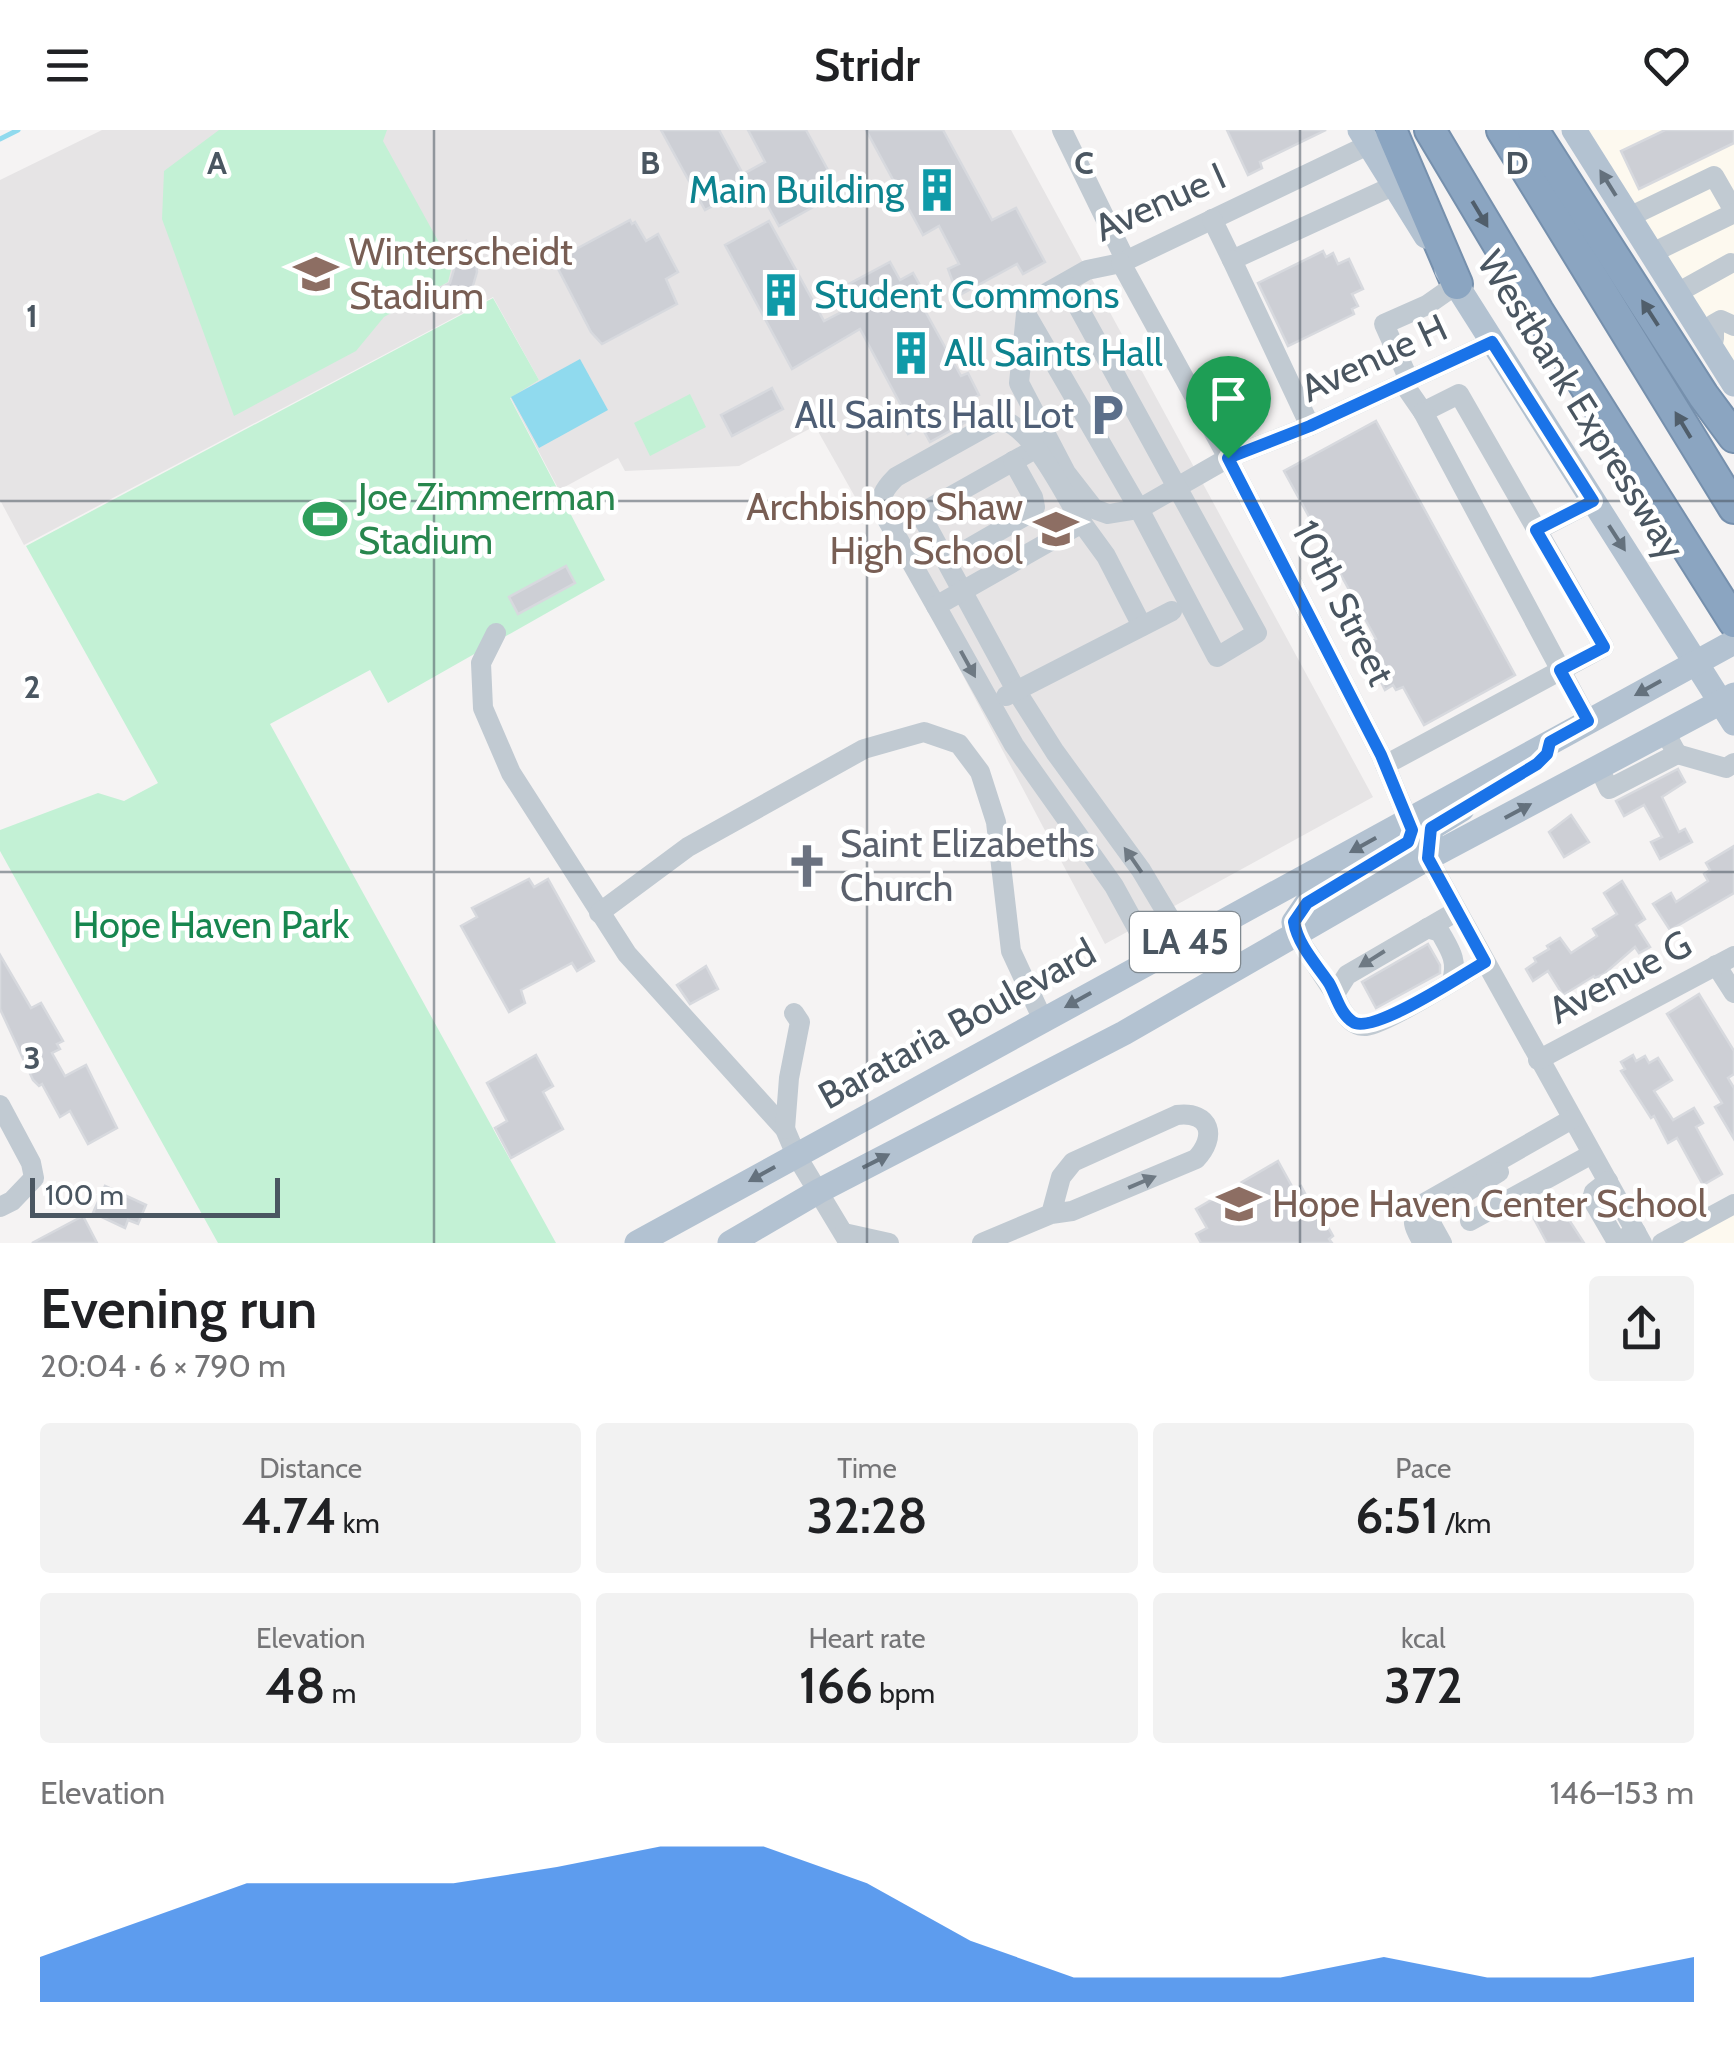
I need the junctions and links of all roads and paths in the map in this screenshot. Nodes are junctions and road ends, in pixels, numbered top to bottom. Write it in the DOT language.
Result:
graph roads {
  1 [pos="1062,130"];
  2 [pos="1430,130"];
  3 [pos="1502,130"];
  4 [pos="1534,130"];
  5 [pos="1574,130"];
  6 [pos="1373,135"];
  7 [pos="1394,186"];
  8 [pos="1734,212"];
  9 [pos="1628,216"];
  10 [pos="1212,219"];
  11 [pos="1652,254"];
  12 [pos="1232,260"];
  13 [pos="1124,262"];
  14 [pos="1732,263"];
  15 [pos="1065,283"];
  16 [pos="1456,284"];
  17 [pos="1677,293"];
  18 [pos="1026,314"];
  19 [pos="1734,326"];
  20 [pos="1719,340"];
  21 [pos="1492,342"];
  22 [pos="1406,382"];
  23 [pos="1734,384"];
  24 [pos="1423,412"];
  25 [pos="1310,426"];
  26 [pos="1734,437"];
  27 [pos="1035,449"];
  28 [pos="1228,458"];
  29 [pos="1013,462"];
  30 [pos="1178,486"];
  31 [pos="1593,501"];
  32 [pos="1734,508"];
  33 [pos="1139,509"];
  34 [pos="920,513"];
  35 [pos="1082,523"];
  36 [pos="893,528"];
  37 [pos="1536,530"];
  38 [pos="947,560"];
  39 [pos="962,590"];
  40 [pos="936,606"];
  41 [pos="1172,610"];
  42 [pos="1734,622"];
  43 [pos="1142,626"];
  44 [pos="496,633"];
  45 [pos="1734,642"];
  46 [pos="1696,661"];
  47 [pos="1560,670"];
  48 [pos="1017,692"];
  49 [pos="990,703"];
  50 [pos="1730,707"];
  51 [pos="1588,721"];
  52 [pos="1550,742"];
  53 [pos="1671,743"];
  54 [pos="1385,765"];
  55 [pos="1732,771"];
  56 [pos="1408,820"];
  57 [pos="1428,858"];
  58 [pos="1457,911"];
  59 [pos="599,912"];
  60 [pos="1426,928"];
  61 [pos="1296,935"];
  62 [pos="1184,942"];
  63 [pos="1154,959"];
  64 [pos="1725,960"];
  65 [pos="1485,962"];
  66 [pos="1452,981"];
  67 [pos="1734,993"];
  68 [pos="1336,994"];
  69 [pos="794,1013"];
  70 [pos="1043,1020"];
  71 [pos="1538,1060"];
  72 [pos="789,1078"];
  73 [pos="752,1095"];
  74 [pos="0,1105"];
  75 [pos="1572,1119"];
  76 [pos="785,1130"];
  77 [pos="1524,1144"];
  78 [pos="1592,1154"];
  79 [pos="796,1156"];
  80 [pos="819,1191"];
  81 [pos="6,1204"];
  82 [pos="1734,1204"];
  83 [pos="1051,1214"];
  84 [pos="1470,1221"];
  85 [pos="847,1238"];
  86 [pos="1628,1240"];
  87 [pos="638,1243"];
  88 [pos="730,1243"];
  89 [pos="890,1243"];
  90 [pos="982,1243"];
  91 [pos="1423,1243"];
  92 [pos="1442,1243"];
  93 [pos="1662,1243"];
  1 -- 13 [label="street, 10th Street"];
  2 -- 42 [label="highway, Westbank Expressway, one-way"];
  32 -- 3 [label="highway, Westbank Expressway, one-way"];
  26 -- 4 [label="highway, one-way"];
  9 -- 5 [label="main road, one-way"];
  6 -- 7 [label="main road, Westbank Expressway"];
  6 -- 10 [label="street, Avenue I"];
  6 -- 16 [label="highway"];
  7 -- 12 [label="street"];
  7 -- 16 [label="main road, Westbank Expressway"];
  8 -- 9 [label="street"];
  8 -- 11 [label="street"];
  9 -- 11 [label="main road"];
  10 -- 12 [label="street"];
  10 -- 13 [label="street, Avenue I"];
  11 -- 17 [label="main road"];
  12 -- 25 [label="street"];
  13 -- 15 [label="street, Avenue I"];
  13 -- 28 [label="street, 10th Street"];
  14 -- 17 [label="street"];
  15 -- 18 [label="street, Avenue I"];
  15 -- 30 [label="street"];
  16 -- 21 [label="main road, Westbank Expressway"];
  16 -- 22 [label="street"];
  17 -- 20 [label="main road"];
  18 -- 33 [label="street"];
  18 -- 33 [label="street"];
  19 -- 20 [label="street"];
  20 -- 23 [label="main road"];
  21 -- 22 [label="street, Avenue H"];
  21 -- 31 [label="main road, Westbank Expressway"];
  22 -- 24 [label="street"];
  22 -- 25 [label="street, Avenue H"];
  24 -- 37 [label="street"];
  24 -- 47 [label="street"];
  25 -- 28 [label="street, Avenue H"];
  27 -- 29 [label="street"];
  27 -- 35 [label="street"];
  27 -- 36 [label="street"];
  28 -- 30 [label="street, Avenue H"];
  28 -- 54 [label="street, 10th Street"];
  29 -- 34 [label="street"];
  29 -- 38 [label="street"];
  30 -- 33 [label="street, Avenue H"];
  30 -- 33 [label="street"];
  31 -- 37 [label="street"];
  31 -- 46 [label="main road, Westbank Expressway, one-way"];
  34 -- 36 [label="street"];
  34 -- 38 [label="street"];
  35 -- 39 [label="street"];
  35 -- 43 [label="street"];
  36 -- 40 [label="street"];
  37 -- 47 [label="street"];
  38 -- 39 [label="street"];
  39 -- 40 [label="street"];
  39 -- 48 [label="street"];
  40 -- 49 [label="street, one-way"];
  41 -- 43 [label="street"];
  43 -- 48 [label="street"];
  44 -- 59 [label="street"];
  45 -- 46 [label="main road, Barataria Boulevard / LA 45"];
  46 -- 50 [label="main road, Westbank Expressway"];
  46 -- 51 [label="main road, Barataria Boulevard / LA 45, one-way"];
  47 -- 51 [label="street"];
  47 -- 54 [label="street"];
  48 -- 49 [label="street"];
  62 -- 48 [label="street, one-way"];
  49 -- 63 [label="street"];
  50 -- 53 [label="main road, LA 45"];
  51 -- 52 [label="main road, Barataria Boulevard / LA 45"];
  52 -- 56 [label="main road, Barataria Boulevard / LA 45"];
  52 -- 57 [label="main road"];
  53 -- 55 [label="street"];
  57 -- 53 [label="main road, LA 45, one-way"];
  54 -- 56 [label="street, 10th Street"];
  56 -- 61 [label="main road"];
  56 -- 62 [label="main road, Barataria Boulevard / LA 45, one-way"];
  57 -- 58 [label="street"];
  57 -- 61 [label="main road, LA 45"];
  58 -- 60 [label="street"];
  58 -- 65 [label="street"];
  59 -- 70 [label="street"];
  59 -- 73 [label="street"];
  60 -- 66 [label="street"];
  60 -- 68 [label="street, one-way"];
  61 -- 68 [label="street"];
  80 -- 61 [label="main road, LA 45, one-way"];
  62 -- 63 [label="main road, Barataria Boulevard / LA 45"];
  63 -- 70 [label="main road, Barataria Boulevard / LA 45, one-way"];
  64 -- 67 [label="street"];
  64 -- 71 [label="street, Avenue G"];
  65 -- 66 [label="street"];
  65 -- 71 [label="street"];
  66 -- 68 [label="street"];
  69 -- 72 [label="street"];
  70 -- 79 [label="main road, Barataria Boulevard / LA 45"];
  71 -- 75 [label="street"];
  72 -- 73 [label="street"];
  72 -- 76 [label="street"];
  73 -- 76 [label="street"];
  74 -- 81 [label="street"];
  75 -- 77 [label="street"];
  75 -- 78 [label="street"];
  76 -- 79 [label="street"];
  77 -- 91 [label="street"];
  77 -- 92 [label="street"];
  78 -- 84 [label="street"];
  78 -- 86 [label="street"];
  79 -- 80 [label="street"];
  79 -- 87 [label="main road, Barataria Boulevard / LA 45, one-way"];
  80 -- 85 [label="street"];
  80 -- 88 [label="main road, LA 45"];
  82 -- 93 [label="street"];
  83 -- 83 [label="street, one-way"];
  83 -- 90 [label="street"];
  85 -- 89 [label="street"];
}
